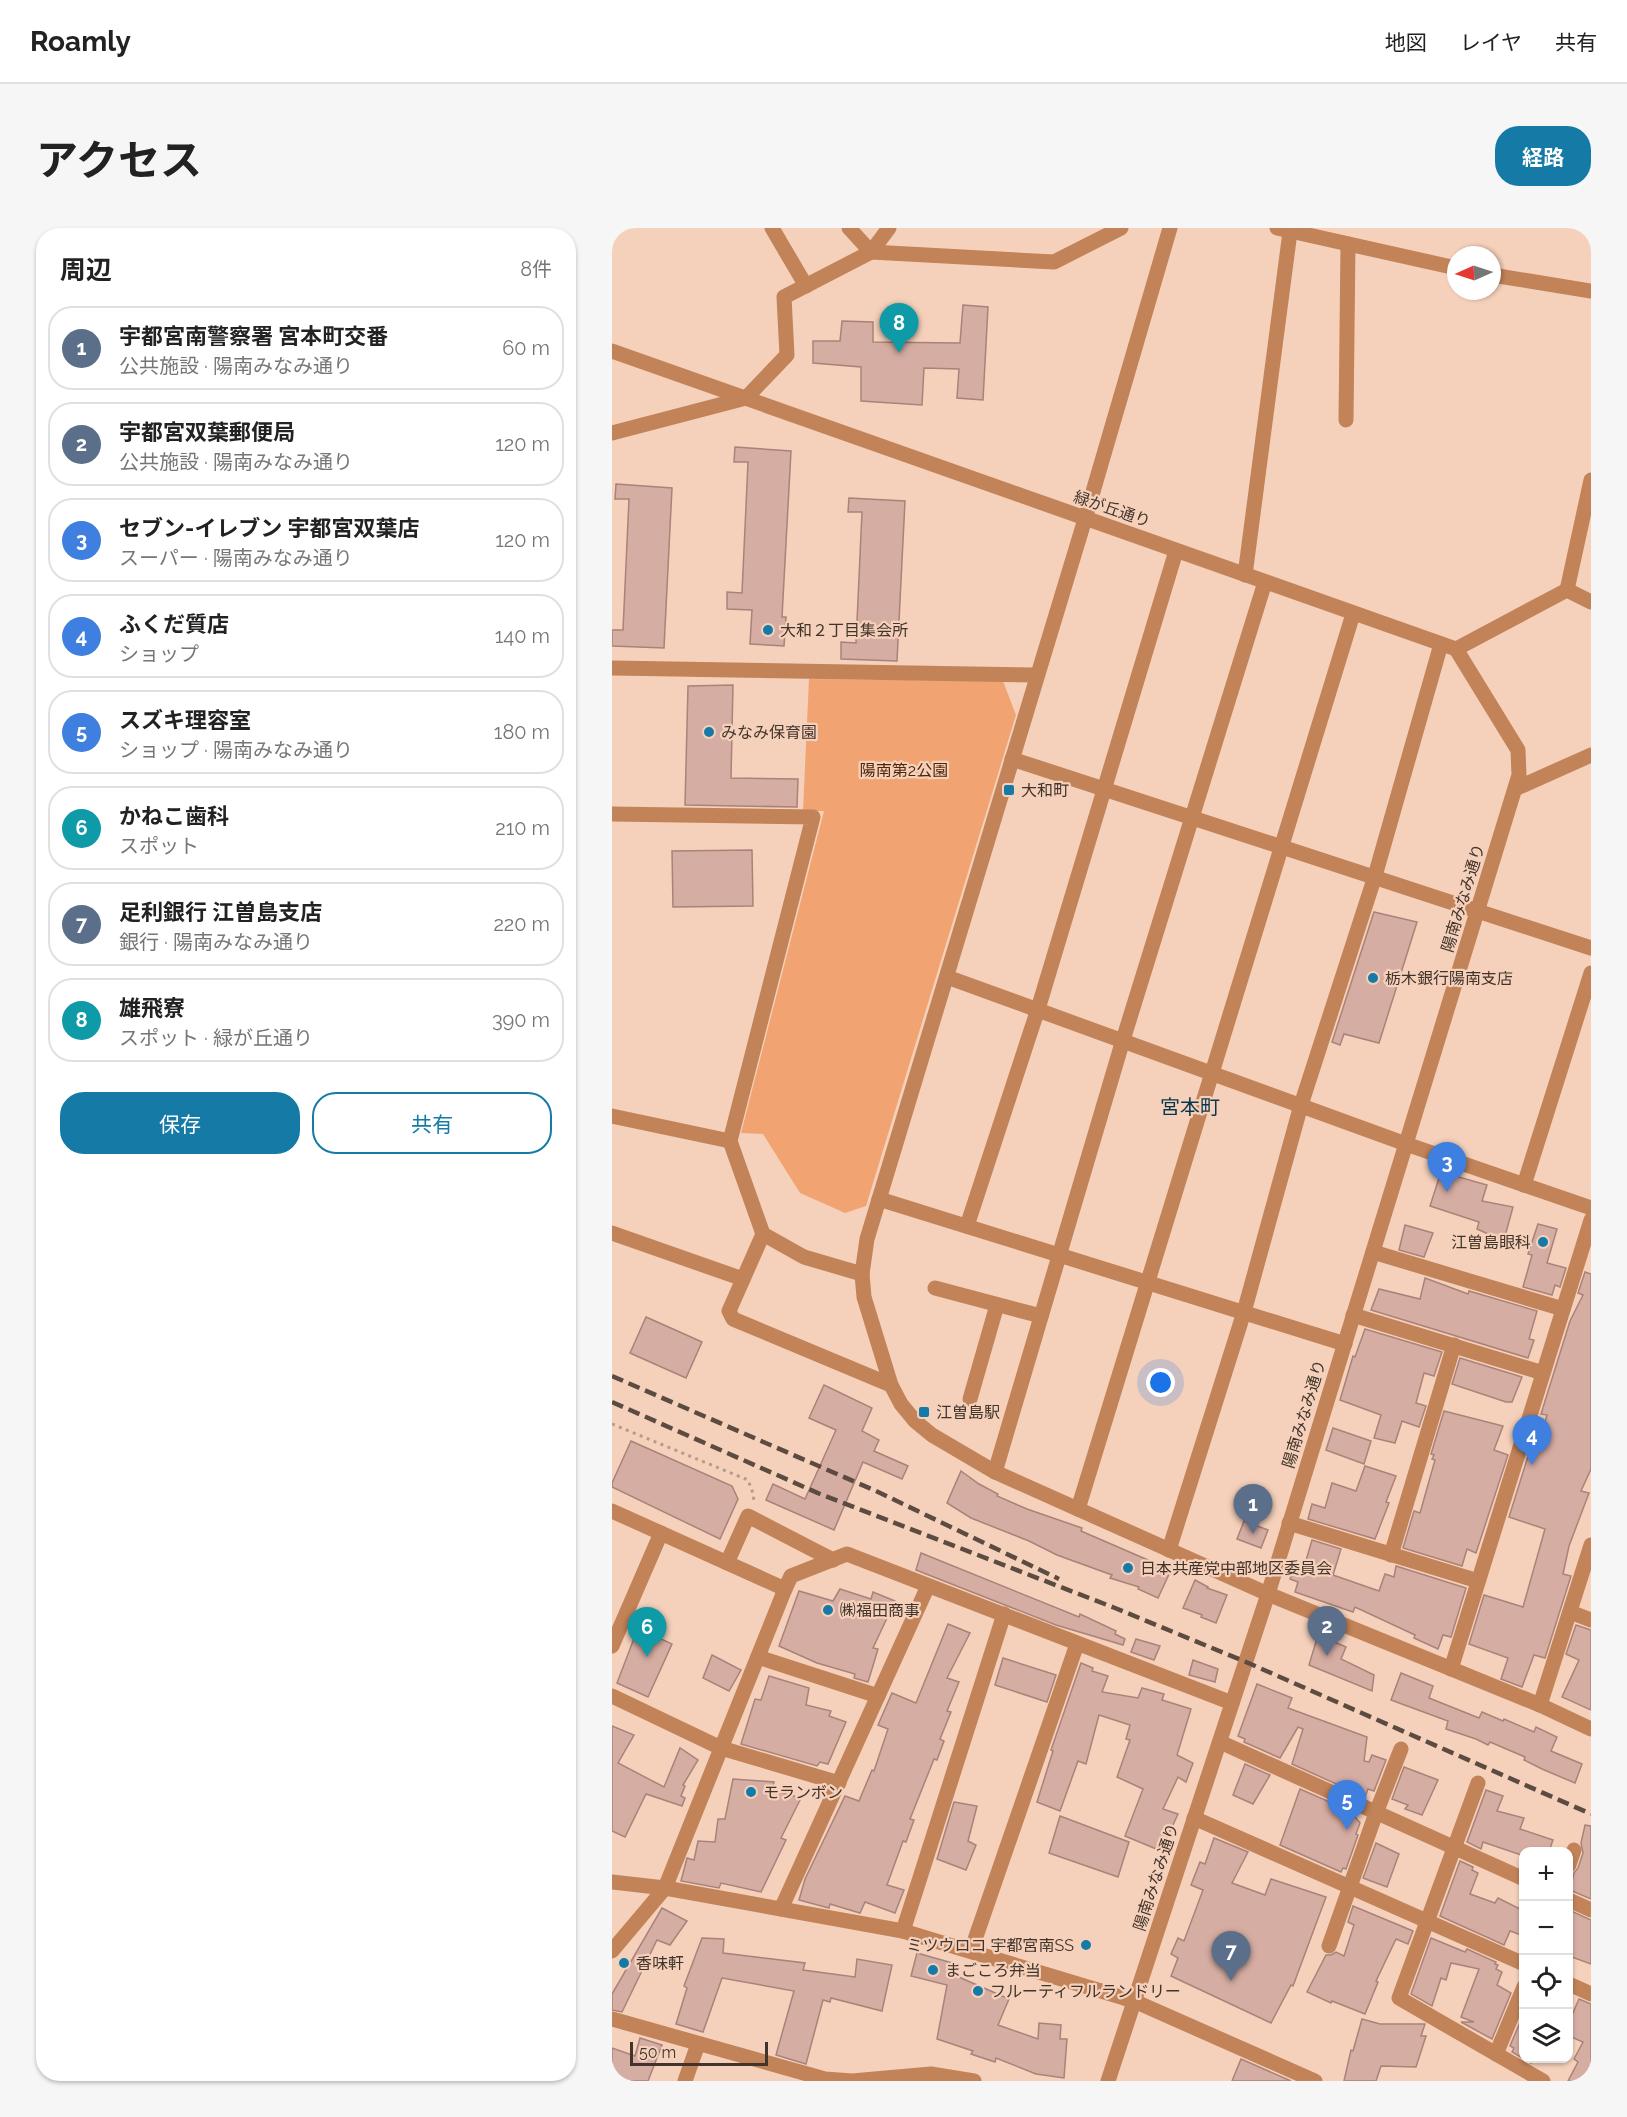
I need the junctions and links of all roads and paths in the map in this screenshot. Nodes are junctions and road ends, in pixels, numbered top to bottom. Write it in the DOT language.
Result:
graph roads {
  1 [pos="772,228"];
  2 [pos="849,228"];
  3 [pos="889,228"];
  4 [pos="1121,228"];
  5 [pos="1170,228"];
  6 [pos="1284,230"];
  7 [pos="1348,244"];
  8 [pos="871,252"];
  9 [pos="1447,266"];
  10 [pos="1501,276"];
  11 [pos="806,286"];
  12 [pos="1591,291"];
  13 [pos="612,351"];
  14 [pos="746,398"];
  15 [pos="1346,420"];
  16 [pos="612,433"];
  17 [pos="1591,480"];
  18 [pos="1084,519"];
  19 [pos="1176,551"];
  20 [pos="1245,575"];
  21 [pos="1265,582"];
  22 [pos="1567,590"];
  23 [pos="1591,602"];
  24 [pos="1353,614"];
  25 [pos="1441,644"];
  26 [pos="1456,649"];
  27 [pos="612,668"];
  28 [pos="1036,675"];
  29 [pos="1591,755"];
  30 [pos="1012,759"];
  31 [pos="1103,788"];
  32 [pos="1515,789"];
  33 [pos="612,814"];
  34 [pos="1192,816"];
  35 [pos="1280,845"];
  36 [pos="1375,876"];
  37 [pos="1478,910"];
  38 [pos="1591,948"];
  39 [pos="1591,973"];
  40 [pos="947,977"];
  41 [pos="1038,1009"];
  42 [pos="1124,1040"];
  43 [pos="1211,1072"];
  44 [pos="1301,1105"];
  45 [pos="612,1116"];
  46 [pos="730,1141"];
  47 [pos="1406,1144"];
  48 [pos="1524,1185"];
  49 [pos="879,1199"];
  50 [pos="1591,1208"];
  51 [pos="1591,1220"];
  52 [pos="967,1226"];
  53 [pos="612,1233"];
  54 [pos="763,1234"];
  55 [pos="1373,1252"];
  56 [pos="1059,1256"];
  57 [pos="862,1274"];
  58 [pos="743,1279"];
  59 [pos="1147,1283"];
  60 [pos="935,1288"];
  61 [pos="997,1305"];
  62 [pos="1563,1309"];
  63 [pos="1244,1312"];
  64 [pos="1353,1315"];
  65 [pos="1041,1316"];
  66 [pos="1345,1344"];
  67 [pos="1454,1346"];
  68 [pos="1543,1373"];
  69 [pos="891,1385"];
  70 [pos="970,1399"];
  71 [pos="612,1424"];
  72 [pos="995,1472"];
  73 [pos="1078,1509"];
  74 [pos="612,1511"];
  75 [pos="748,1516"];
  76 [pos="1289,1524"];
  77 [pos="661,1533"];
  78 [pos="1591,1545"];
  79 [pos="1169,1550"];
  80 [pos="1391,1555"];
  81 [pos="833,1560"];
  82 [pos="727,1563"];
  83 [pos="1478,1581"];
  84 [pos="928,1586"];
  85 [pos="785,1589"];
  86 [pos="1268,1594"];
  87 [pos="1569,1612"];
  88 [pos="1004,1614"];
  89 [pos="1591,1620"];
  90 [pos="1077,1644"];
  91 [pos="612,1646"];
  92 [pos="758,1657"];
  93 [pos="1451,1669"];
  94 [pos="612,1696"];
  95 [pos="878,1696"];
  96 [pos="1232,1703"];
  97 [pos="1539,1705"];
  98 [pos="1591,1729"];
  99 [pos="1220,1742"];
  100 [pos="722,1748"];
  101 [pos="1401,1749"];
  102 [pos="839,1783"];
  103 [pos="1478,1783"];
  104 [pos="1376,1813"];
  105 [pos="1194,1818"];
  106 [pos="1454,1848"];
  107 [pos="1574,1850"];
  108 [pos="1573,1853"];
  109 [pos="1519,1877"];
  110 [pos="612,1882"];
  111 [pos="1349,1886"];
  112 [pos="666,1888"];
  113 [pos="1571,1901"];
  114 [pos="781,1909"];
  115 [pos="1591,1910"];
  116 [pos="1426,1920"];
  117 [pos="903,1931"];
  118 [pos="1329,1946"];
  119 [pos="612,1951"];
  120 [pos="970,1951"];
  121 [pos="1519,1962"];
  122 [pos="1573,1986"];
  123 [pos="1591,1994"];
  124 [pos="1519,1999"];
  125 [pos="1134,2001"];
  126 [pos="612,2019"];
  127 [pos="698,2044"];
  128 [pos="1496,2054"];
  129 [pos="793,2076"];
  130 [pos="894,2078"];
  131 [pos="685,2081"];
  132 [pos="974,2081"];
  133 [pos="1108,2081"];
  134 [pos="1315,2081"];
  135 [pos="1543,2081"];
  1 -- 11 [label="street"];
  2 -- 8 [label="street"];
  3 -- 8 [label="street"];
  4 -- 8 [label="street"];
  5 -- 18 [label="street"];
  6 -- 7 [label="street"];
  6 -- 20 [label="street"];
  7 -- 9 [label="street"];
  7 -- 15 [label="street"];
  8 -- 11 [label="street"];
  10 -- 12 [label="street"];
  11 -- 14 [label="street"];
  13 -- 14 [label="street, 緑が丘通り"];
  14 -- 16 [label="street"];
  14 -- 18 [label="street, 緑が丘通り"];
  17 -- 22 [label="street"];
  18 -- 19 [label="street, 緑が丘通り"];
  18 -- 28 [label="street"];
  19 -- 20 [label="street, 緑が丘通り"];
  19 -- 31 [label="street"];
  20 -- 21 [label="street, 緑が丘通り"];
  21 -- 24 [label="street, 緑が丘通り"];
  21 -- 34 [label="street"];
  22 -- 23 [label="street"];
  22 -- 26 [label="street"];
  24 -- 25 [label="street, 緑が丘通り"];
  24 -- 35 [label="street"];
  25 -- 26 [label="street, 緑が丘通り"];
  25 -- 36 [label="street"];
  26 -- 32 [label="street, 陽南みなみ通り"];
  27 -- 28 [label="street"];
  28 -- 30 [label="street"];
  29 -- 32 [label="street"];
  30 -- 31 [label="street"];
  30 -- 40 [label="street"];
  31 -- 34 [label="street"];
  31 -- 41 [label="street"];
  32 -- 37 [label="street, 陽南みなみ通り"];
  33 -- 46 [label="street"];
  34 -- 35 [label="street"];
  34 -- 42 [label="street"];
  35 -- 36 [label="street"];
  35 -- 43 [label="street"];
  36 -- 37 [label="street"];
  36 -- 44 [label="street"];
  37 -- 38 [label="street"];
  37 -- 47 [label="street, 陽南みなみ通り"];
  39 -- 48 [label="street"];
  40 -- 41 [label="street"];
  40 -- 49 [label="street"];
  41 -- 42 [label="street"];
  41 -- 52 [label="street"];
  42 -- 43 [label="street"];
  42 -- 56 [label="street"];
  43 -- 44 [label="street"];
  43 -- 59 [label="street"];
  44 -- 47 [label="street"];
  44 -- 63 [label="street"];
  45 -- 46 [label="street"];
  46 -- 54 [label="street"];
  47 -- 48 [label="street"];
  47 -- 55 [label="street, 陽南みなみ通り"];
  48 -- 50 [label="street"];
  49 -- 52 [label="street"];
  49 -- 57 [label="street"];
  51 -- 62 [label="street"];
  52 -- 56 [label="street"];
  53 -- 58 [label="street"];
  54 -- 57 [label="street"];
  54 -- 58 [label="street"];
  55 -- 62 [label="street"];
  55 -- 64 [label="street, 陽南みなみ通り"];
  56 -- 59 [label="street"];
  56 -- 65 [label="street"];
  57 -- 69 [label="street"];
  58 -- 69 [label="street"];
  59 -- 63 [label="street"];
  59 -- 73 [label="street"];
  60 -- 61 [label="street"];
  61 -- 65 [label="street"];
  61 -- 70 [label="street"];
  62 -- 68 [label="street"];
  63 -- 66 [label="street"];
  63 -- 79 [label="street"];
  64 -- 66 [label="street, 陽南みなみ通り"];
  64 -- 67 [label="street"];
  65 -- 72 [label="street"];
  66 -- 76 [label="street, 陽南みなみ通り"];
  67 -- 68 [label="street"];
  67 -- 80 [label="street"];
  68 -- 83 [label="street"];
  69 -- 72 [label="street"];
  71 -- 75 [label="path"];
  72 -- 73 [label="street"];
  73 -- 79 [label="street"];
  74 -- 77 [label="street"];
  75 -- 81 [label="street"];
  75 -- 82 [label="street"];
  76 -- 80 [label="street"];
  76 -- 86 [label="street, 陽南みなみ通り"];
  77 -- 82 [label="street"];
  77 -- 91 [label="street"];
  78 -- 87 [label="street"];
  79 -- 86 [label="street"];
  80 -- 83 [label="street"];
  81 -- 84 [label="street"];
  81 -- 85 [label="street"];
  82 -- 85 [label="street"];
  83 -- 93 [label="street"];
  84 -- 88 [label="street"];
  84 -- 95 [label="street"];
  85 -- 92 [label="street"];
  86 -- 93 [label="street"];
  86 -- 96 [label="street, 陽南みなみ通り"];
  87 -- 89 [label="street"];
  87 -- 97 [label="street"];
  88 -- 90 [label="street"];
  88 -- 117 [label="street"];
  90 -- 96 [label="street"];
  90 -- 120 [label="street"];
  92 -- 95 [label="street"];
  92 -- 100 [label="street"];
  93 -- 97 [label="street"];
  94 -- 100 [label="street"];
  95 -- 102 [label="street"];
  96 -- 99 [label="street, 陽南みなみ通り"];
  97 -- 98 [label="street"];
  99 -- 104 [label="street"];
  99 -- 105 [label="street, 陽南みなみ通り"];
  100 -- 102 [label="street"];
  100 -- 112 [label="street"];
  101 -- 104 [label="street"];
  102 -- 114 [label="street"];
  103 -- 106 [label="street"];
  104 -- 106 [label="street"];
  104 -- 111 [label="street"];
  105 -- 111 [label="street"];
  105 -- 125 [label="street, 陽南みなみ通り"];
  106 -- 109 [label="street"];
  106 -- 116 [label="street"];
  107 -- 108 [label="street"];
  110 -- 112 [label="street"];
  111 -- 116 [label="street"];
  111 -- 118 [label="street"];
  112 -- 114 [label="street"];
  112 -- 119 [label="street"];
  113 -- 115 [label="street"];
  114 -- 117 [label="street"];
  116 -- 121 [label="street"];
  116 -- 128 [label="street"];
  117 -- 120 [label="street"];
  120 -- 125 [label="street"];
  122 -- 123 [label="street"];
  124 -- 128 [label="street"];
  125 -- 133 [label="street, 陽南みなみ通り"];
  125 -- 134 [label="street"];
  126 -- 127 [label="street"];
  127 -- 129 [label="street"];
  127 -- 131 [label="street"];
  128 -- 135 [label="street"];
  129 -- 130 [label="street"];
  130 -- 132 [label="street"];
}
